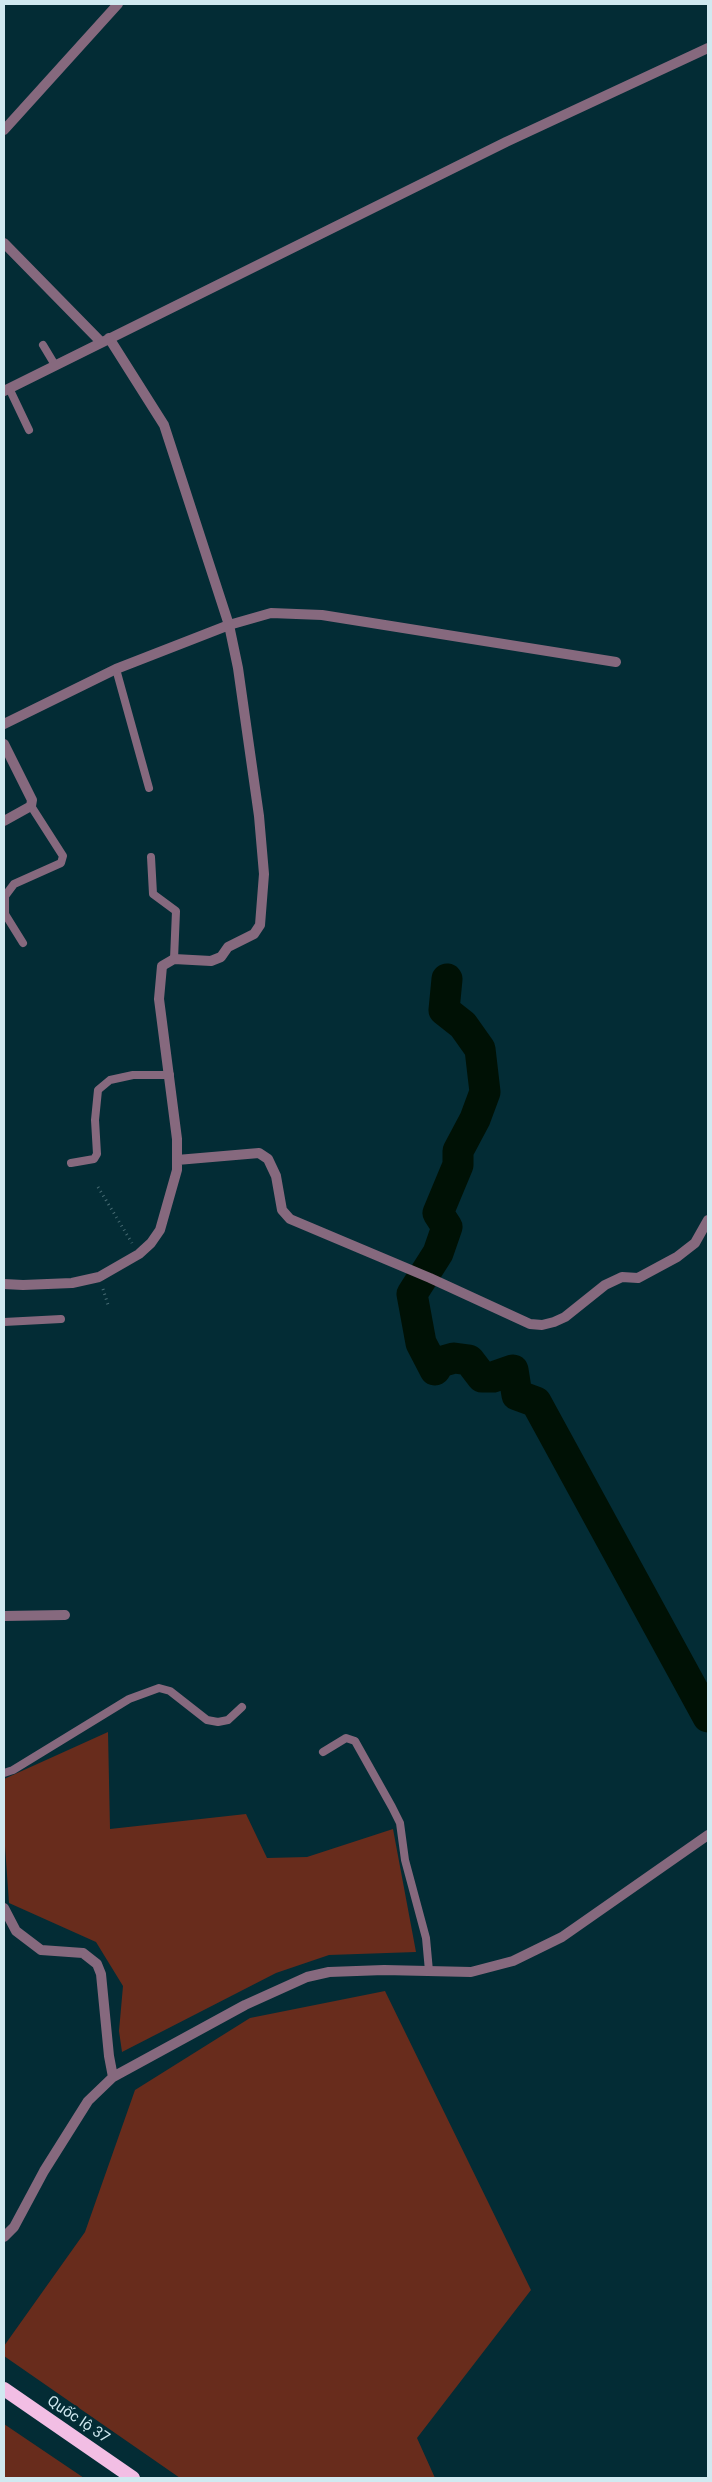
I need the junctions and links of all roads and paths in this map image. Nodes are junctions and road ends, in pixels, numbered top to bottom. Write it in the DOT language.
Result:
graph roads {
  1 [pos="118,4"];
  2 [pos="708,48"];
  3 [pos="4,130"];
  4 [pos="4,243"];
  5 [pos="105,340"];
  6 [pos="43,345"];
  7 [pos="55,365"];
  8 [pos="6,390"];
  9 [pos="29,430"];
  10 [pos="229,625"];
  11 [pos="616,662"];
  12 [pos="116,669"];
  13 [pos="4,724"];
  14 [pos="4,744"];
  15 [pos="149,788"];
  16 [pos="31,806"];
  17 [pos="4,821"];
  18 [pos="151,856"];
  19 [pos="23,943"];
  20 [pos="174,959"];
  21 [pos="170,1075"];
  22 [pos="177,1160"];
  23 [pos="71,1163"];
  24 [pos="98,1187"];
  25 [pos="708,1220"];
  26 [pos="139,1254"];
  27 [pos="99,1277"];
  28 [pos="4,1284"];
  29 [pos="109,1308"];
  30 [pos="61,1319"];
  31 [pos="4,1322"];
  32 [pos="65,1615"];
  33 [pos="4,1616"];
  34 [pos="242,1707"];
  35 [pos="323,1752"];
  36 [pos="4,1773"];
  37 [pos="708,1835"];
  38 [pos="4,1908"];
  39 [pos="429,1971"];
  40 [pos="113,2077"];
  41 [pos="4,2237"];
  42 [pos="4,2389"];
  43 [pos="133,2478"];
  1 -- 3 [label="street"];
  2 -- 5 [label="street"];
  4 -- 5 [label="street"];
  5 -- 7 [label="street"];
  5 -- 10 [label="street"];
  6 -- 7 [label="lane"];
  7 -- 8 [label="street"];
  8 -- 9 [label="lane"];
  10 -- 11 [label="street"];
  10 -- 12 [label="street"];
  10 -- 20 [label="street"];
  12 -- 13 [label="street"];
  12 -- 15 [label="lane"];
  14 -- 16 [label="street"];
  16 -- 17 [label="street"];
  16 -- 19 [label="lane"];
  18 -- 20 [label="lane"];
  20 -- 21 [label="street"];
  21 -- 22 [label="street"];
  21 -- 23 [label="lane"];
  22 -- 25 [label="street"];
  22 -- 26 [label="street"];
  24 -- 26 [label="path"];
  26 -- 27 [label="street"];
  27 -- 28 [label="street"];
  27 -- 29 [label="path"];
  30 -- 31 [label="lane"];
  32 -- 33 [label="street"];
  34 -- 36 [label="lane"];
  35 -- 39 [label="lane"];
  37 -- 39 [label="street"];
  38 -- 40 [label="street"];
  39 -- 40 [label="street"];
  40 -- 41 [label="street"];
  42 -- 43 [label="highway, Quốc lộ 37"];
}
